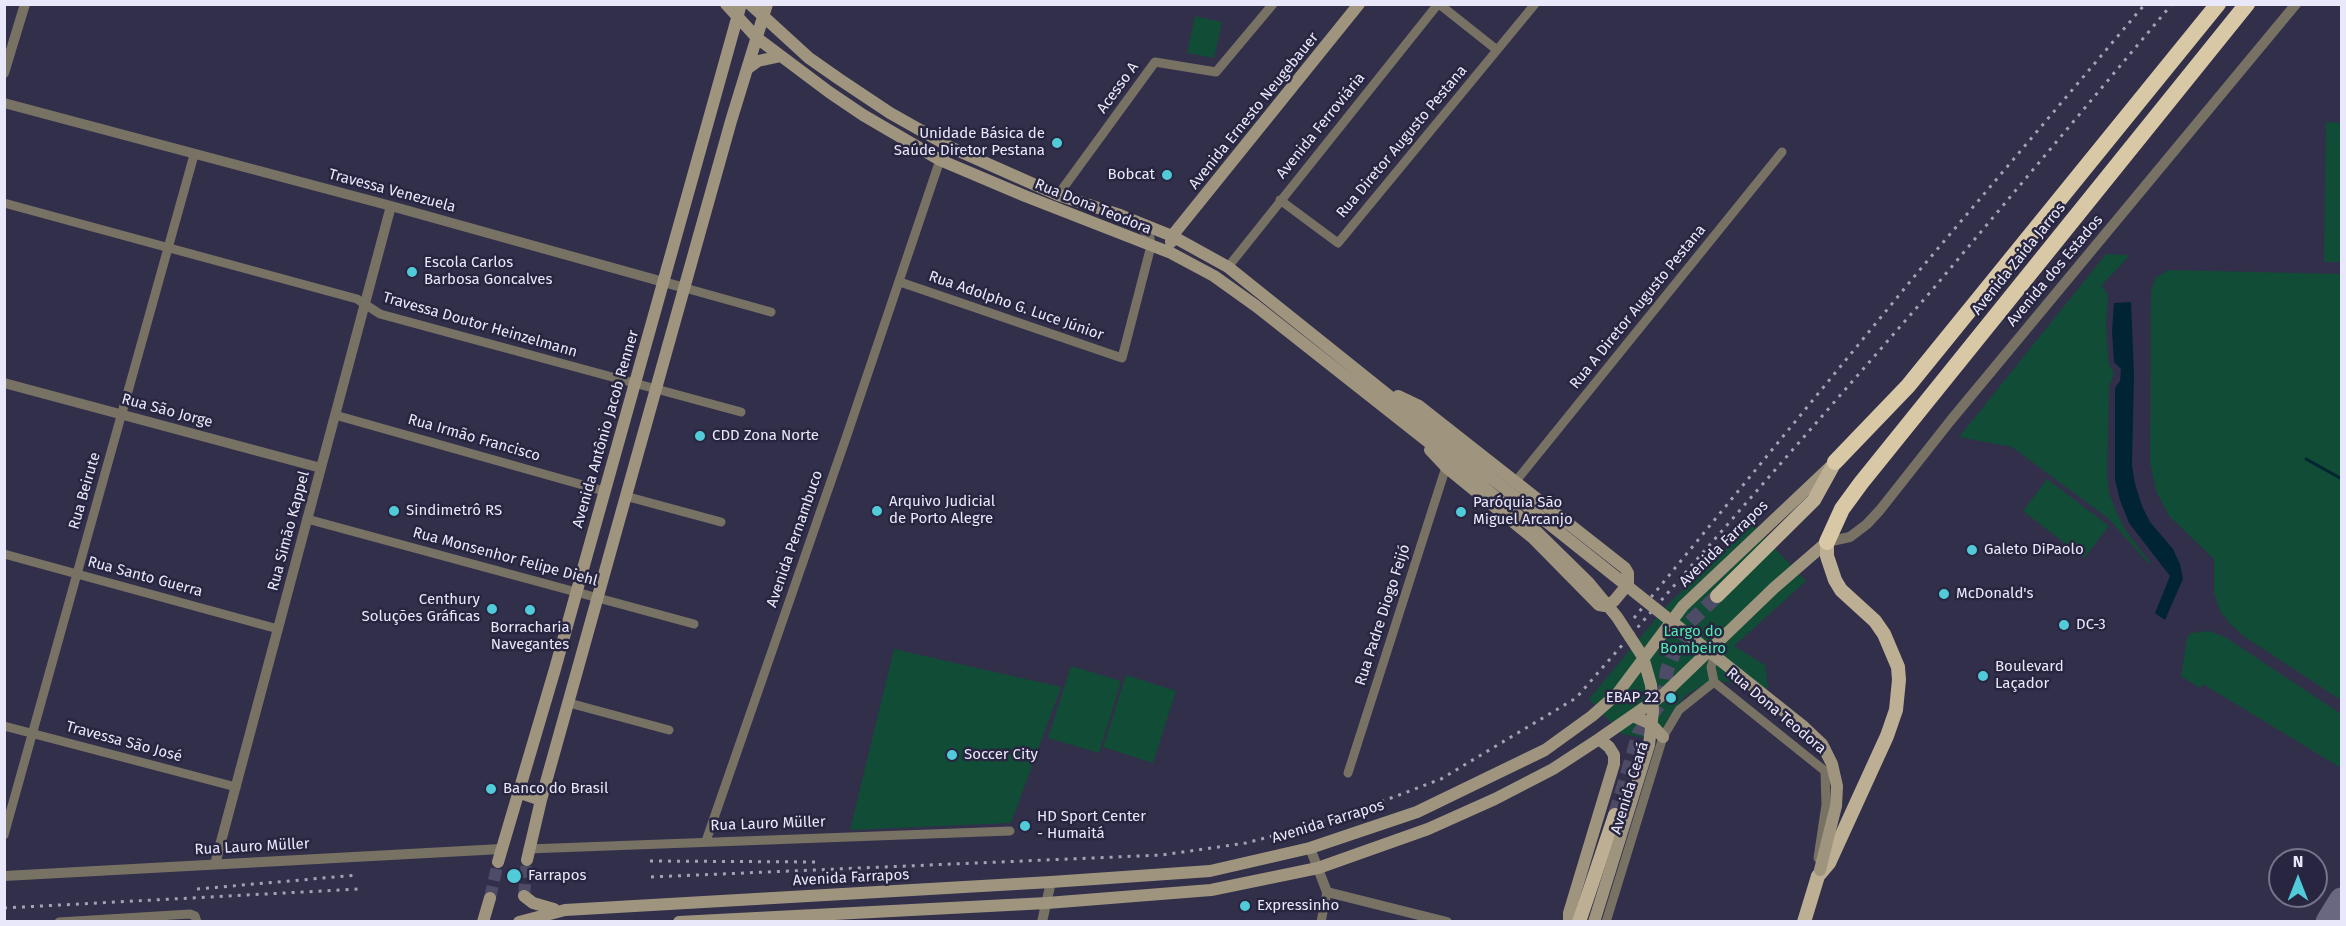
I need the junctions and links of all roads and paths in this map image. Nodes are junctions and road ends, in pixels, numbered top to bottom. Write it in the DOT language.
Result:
graph roads {
  1 [pos="25,4"];
  2 [pos="726,4"];
  3 [pos="741,4"];
  4 [pos="750,4"];
  5 [pos="767,4"];
  6 [pos="1273,4"];
  7 [pos="1359,4"];
  8 [pos="1438,4"];
  9 [pos="1535,4"];
  10 [pos="2218,4"];
  11 [pos="2247,4"];
  12 [pos="2296,4"];
  13 [pos="736,17"];
  14 [pos="765,19"];
  15 [pos="757,38"];
  16 [pos="1497,50"];
  17 [pos="781,56"];
  18 [pos="747,69"];
  19 [pos="4,73"];
  20 [pos="839,79"];
  21 [pos="829,92"];
  22 [pos="4,104"];
  23 [pos="709,116"];
  24 [pos="731,121"];
  25 [pos="952,148"];
  26 [pos="1782,152"];
  27 [pos="194,154"];
  28 [pos="940,160"];
  29 [pos="692,178"];
  30 [pos="715,184"];
  31 [pos="1058,195"];
  32 [pos="1280,200"];
  33 [pos="4,203"];
  34 [pos="391,206"];
  35 [pos="1139,224"];
  36 [pos="1172,237"];
  37 [pos="1151,246"];
  38 [pos="169,248"];
  39 [pos="1171,252"];
  40 [pos="1228,267"];
  41 [pos="663,282"];
  42 [pos="900,282"];
  43 [pos="685,288"];
  44 [pos="364,306"];
  45 [pos="771,312"];
  46 [pos="4,383"];
  47 [pos="634,383"];
  48 [pos="656,389"];
  49 [pos="1383,390"];
  50 [pos="741,412"];
  51 [pos="122,414"];
  52 [pos="335,415"];
  53 [pos="1405,424"];
  54 [pos="622,429"];
  55 [pos="643,435"];
  56 [pos="1445,448"];
  57 [pos="1835,462"];
  58 [pos="1446,467"];
  59 [pos="321,468"];
  60 [pos="1516,481"];
  61 [pos="604,491"];
  62 [pos="626,496"];
  63 [pos="308,519"];
  64 [pos="721,522"];
  65 [pos="1827,542"];
  66 [pos="4,554"];
  67 [pos="77,574"];
  68 [pos="576,592"];
  69 [pos="1717,596"];
  70 [pos="597,598"];
  71 [pos="694,624"];
  72 [pos="566,628"];
  73 [pos="278,629"];
  74 [pos="588,634"];
  75 [pos="1721,638"];
  76 [pos="555,669"];
  77 [pos="576,676"];
  78 [pos="1714,682"];
  79 [pos="569,703"];
  80 [pos="1633,716"];
  81 [pos="4,726"];
  82 [pos="669,730"];
  83 [pos="34,734"];
  84 [pos="1664,737"];
  85 [pos="1599,739"];
  86 [pos="1348,773"];
  87 [pos="236,787"];
  88 [pos="518,792"];
  89 [pos="541,800"];
  90 [pos="1614,815"];
  91 [pos="1010,831"];
  92 [pos="4,835"];
  93 [pos="706,841"];
  94 [pos="1311,848"];
  95 [pos="500,855"];
  96 [pos="528,855"];
  97 [pos="215,864"];
  98 [pos="1318,868"];
  99 [pos="1819,873"];
  100 [pos="4,876"];
  101 [pos="1051,882"];
  102 [pos="1327,892"];
  103 [pos="490,898"];
  104 [pos="1047,903"];
  105 [pos="565,910"];
  106 [pos="194,918"];
  107 [pos="59,921"];
  108 [pos="483,921"];
  109 [pos="521,921"];
  110 [pos="678,921"];
  111 [pos="692,921"];
  112 [pos="1042,921"];
  113 [pos="1321,921"];
  114 [pos="1447,921"];
  115 [pos="1569,921"];
  116 [pos="1579,921"];
  117 [pos="1594,921"];
  118 [pos="1606,921"];
  119 [pos="1804,921"];
  1 -- 19 [label="street"];
  2 -- 13 [label="main road, Rua Dona Teodora"];
  3 -- 13 [label="main road, Avenida Antônio Jacob Renner"];
  4 -- 14 [label="main road, Rua Dona Teodora"];
  5 -- 14 [label="main road"];
  6 -- 31 [label="street, Acesso A"];
  7 -- 36 [label="main road, Avenida Ernesto Neugebauer"];
  8 -- 16 [label="street"];
  8 -- 32 [label="street, Avenida Ferroviária"];
  9 -- 16 [label="street, Rua Diretor Augusto Pestana"];
  10 -- 57 [label="highway, Avenida Zaida Jarros"];
  11 -- 65 [label="highway, Avenida Zaida Jarros"];
  12 -- 65 [label="street, Avenida dos Estados"];
  13 -- 15 [label="main road, Rua Dona Teodora"];
  13 -- 23 [label="main road, Avenida Antônio Jacob Renner"];
  14 -- 15 [label="main road"];
  14 -- 20 [label="main road, Rua Dona Teodora"];
  15 -- 17 [label="main road, Rua Dona Teodora"];
  15 -- 18 [label="main road"];
  16 -- 32 [label="street, Rua Diretor Augusto Pestana"];
  17 -- 18 [label="main road"];
  17 -- 21 [label="main road, Rua Dona Teodora"];
  18 -- 24 [label="main road"];
  20 -- 21 [label="main road"];
  20 -- 25 [label="main road, Rua Dona Teodora"];
  21 -- 28 [label="main road, Rua Dona Teodora"];
  22 -- 27 [label="street, Travessa Venezuela"];
  23 -- 24 [label="main road"];
  23 -- 29 [label="main road, Avenida Antônio Jacob Renner"];
  24 -- 30 [label="main road"];
  25 -- 28 [label="street, Avenida Pernambuco"];
  25 -- 31 [label="main road, Rua Dona Teodora"];
  26 -- 60 [label="street, Rua A Diretor Augusto Pestana"];
  27 -- 34 [label="street, Travessa Venezuela"];
  27 -- 38 [label="street, Rua Beirute"];
  28 -- 37 [label="main road, Rua Dona Teodora"];
  28 -- 42 [label="street, Avenida Pernambuco"];
  29 -- 30 [label="main road"];
  29 -- 41 [label="main road, Avenida Antônio Jacob Renner"];
  30 -- 43 [label="main road"];
  31 -- 35 [label="main road, Rua Dona Teodora"];
  32 -- 40 [label="street, Avenida Ferroviária"];
  33 -- 38 [label="street, Travessa Doutor Heinzelmann"];
  34 -- 41 [label="street, Travessa Venezuela"];
  34 -- 44 [label="street, Rua Simão Kappel"];
  35 -- 36 [label="main road, Rua Dona Teodora"];
  35 -- 37 [label="street"];
  36 -- 39 [label="main road"];
  36 -- 40 [label="main road, Rua Dona Teodora"];
  37 -- 39 [label="main road, Rua Dona Teodora"];
  37 -- 42 [label="street, Rua Adolpho G. Luce Júnior"];
  38 -- 44 [label="street, Travessa Doutor Heinzelmann"];
  38 -- 51 [label="street, Rua Beirute"];
  39 -- 53 [label="main road, Rua Dona Teodora"];
  40 -- 49 [label="main road, Rua Dona Teodora"];
  41 -- 43 [label="street, Travessa Venezuela"];
  41 -- 47 [label="main road, Avenida Antônio Jacob Renner"];
  42 -- 93 [label="street, Avenida Pernambuco"];
  43 -- 45 [label="street, Travessa Venezuela"];
  43 -- 48 [label="main road"];
  44 -- 47 [label="street, Travessa Doutor Heinzelmann"];
  44 -- 52 [label="street, Rua Simão Kappel"];
  46 -- 51 [label="street, Rua São Jorge"];
  47 -- 48 [label="street, Travessa Doutor Heinzelmann"];
  47 -- 54 [label="main road, Avenida Antônio Jacob Renner"];
  48 -- 50 [label="street, Travessa Doutor Heinzelmann"];
  48 -- 55 [label="main road"];
  49 -- 56 [label="main road, Rua Dona Teodora"];
  49 -- 60 [label="main road"];
  51 -- 59 [label="street, Rua São Jorge"];
  51 -- 67 [label="street, Rua Beirute"];
  52 -- 59 [label="street, Rua Simão Kappel"];
  52 -- 61 [label="street, Rua Irmão Francisco"];
  53 -- 56 [label="main road, Rua Dona Teodora"];
  53 -- 58 [label="main road"];
  54 -- 55 [label="main road"];
  54 -- 61 [label="main road, Avenida Antônio Jacob Renner"];
  55 -- 62 [label="main road"];
  56 -- 99 [label="main road, bridge"];
  56 -- 117 [label="main road, bridge"];
  57 -- 69 [label="main road, Avenida Farrapos"];
  57 -- 94 [label="main road, Avenida Farrapos"];
  58 -- 60 [label="main road"];
  58 -- 86 [label="street, Rua Padre Diogo Feijó"];
  59 -- 63 [label="street, Rua Simão Kappel"];
  61 -- 68 [label="main road, Avenida Antônio Jacob Renner"];
  62 -- 64 [label="street"];
  62 -- 70 [label="main road"];
  63 -- 68 [label="street, Rua Monsenhor Felipe Diehl"];
  63 -- 73 [label="street, Rua Simão Kappel"];
  65 -- 75 [label="main road"];
  65 -- 99 [label="main road"];
  66 -- 67 [label="street, Rua Santo Guerra"];
  67 -- 73 [label="street, Rua Santo Guerra"];
  67 -- 83 [label="street, Rua Beirute"];
  68 -- 70 [label="street, Rua Monsenhor Felipe Diehl"];
  68 -- 72 [label="main road, Avenida Antônio Jacob Renner"];
  70 -- 71 [label="street, Rua Monsenhor Felipe Diehl"];
  70 -- 74 [label="main road"];
  72 -- 74 [label="main road"];
  72 -- 76 [label="main road, Avenida Antônio Jacob Renner"];
  73 -- 87 [label="street, Rua Simão Kappel"];
  74 -- 77 [label="main road"];
  75 -- 78 [label="street, Rua Dona Teodora"];
  75 -- 80 [label="main road"];
  76 -- 77 [label="main road"];
  76 -- 88 [label="main road, Avenida Antônio Jacob Renner"];
  77 -- 79 [label="main road"];
  78 -- 84 [label="street, Avenida Ceará"];
  78 -- 99 [label="street, Rua Dona Teodora"];
  79 -- 82 [label="street"];
  79 -- 89 [label="main road"];
  80 -- 84 [label="main road"];
  80 -- 85 [label="main road"];
  81 -- 83 [label="street, Travessa São José"];
  83 -- 87 [label="street, Travessa São José"];
  83 -- 92 [label="street, Rua Beirute"];
  84 -- 118 [label="street, Avenida Ceará"];
  85 -- 98 [label="main road"];
  85 -- 115 [label="main road, Avenida Ceará"];
  87 -- 97 [label="street, Rua Simão Kappel"];
  88 -- 89 [label="main road"];
  88 -- 95 [label="main road, Avenida Antônio Jacob Renner"];
  89 -- 96 [label="main road"];
  90 -- 116 [label="main road, Avenida Ceará"];
  91 -- 93 [label="street, Rua Lauro Müller"];
  93 -- 96 [label="street, Rua Lauro Müller"];
  94 -- 98 [label="street"];
  94 -- 101 [label="main road, Avenida Farrapos"];
  95 -- 97 [label="street, Rua Lauro Müller"];
  97 -- 100 [label="street, Rua Lauro Müller"];
  98 -- 102 [label="street"];
  98 -- 104 [label="main road"];
  99 -- 119 [label="main road"];
  101 -- 104 [label="street"];
  101 -- 105 [label="main road, Avenida Farrapos"];
  102 -- 113 [label="street"];
  102 -- 114 [label="street"];
  103 -- 108 [label="main road"];
  104 -- 111 [label="main road"];
  104 -- 112 [label="street"];
  105 -- 109 [label="main road, Avenida Farrapos"];
  105 -- 109 [label="main road"];
  106 -- 107 [label="street"];
  110 -- 111 [label="main road"];
}
